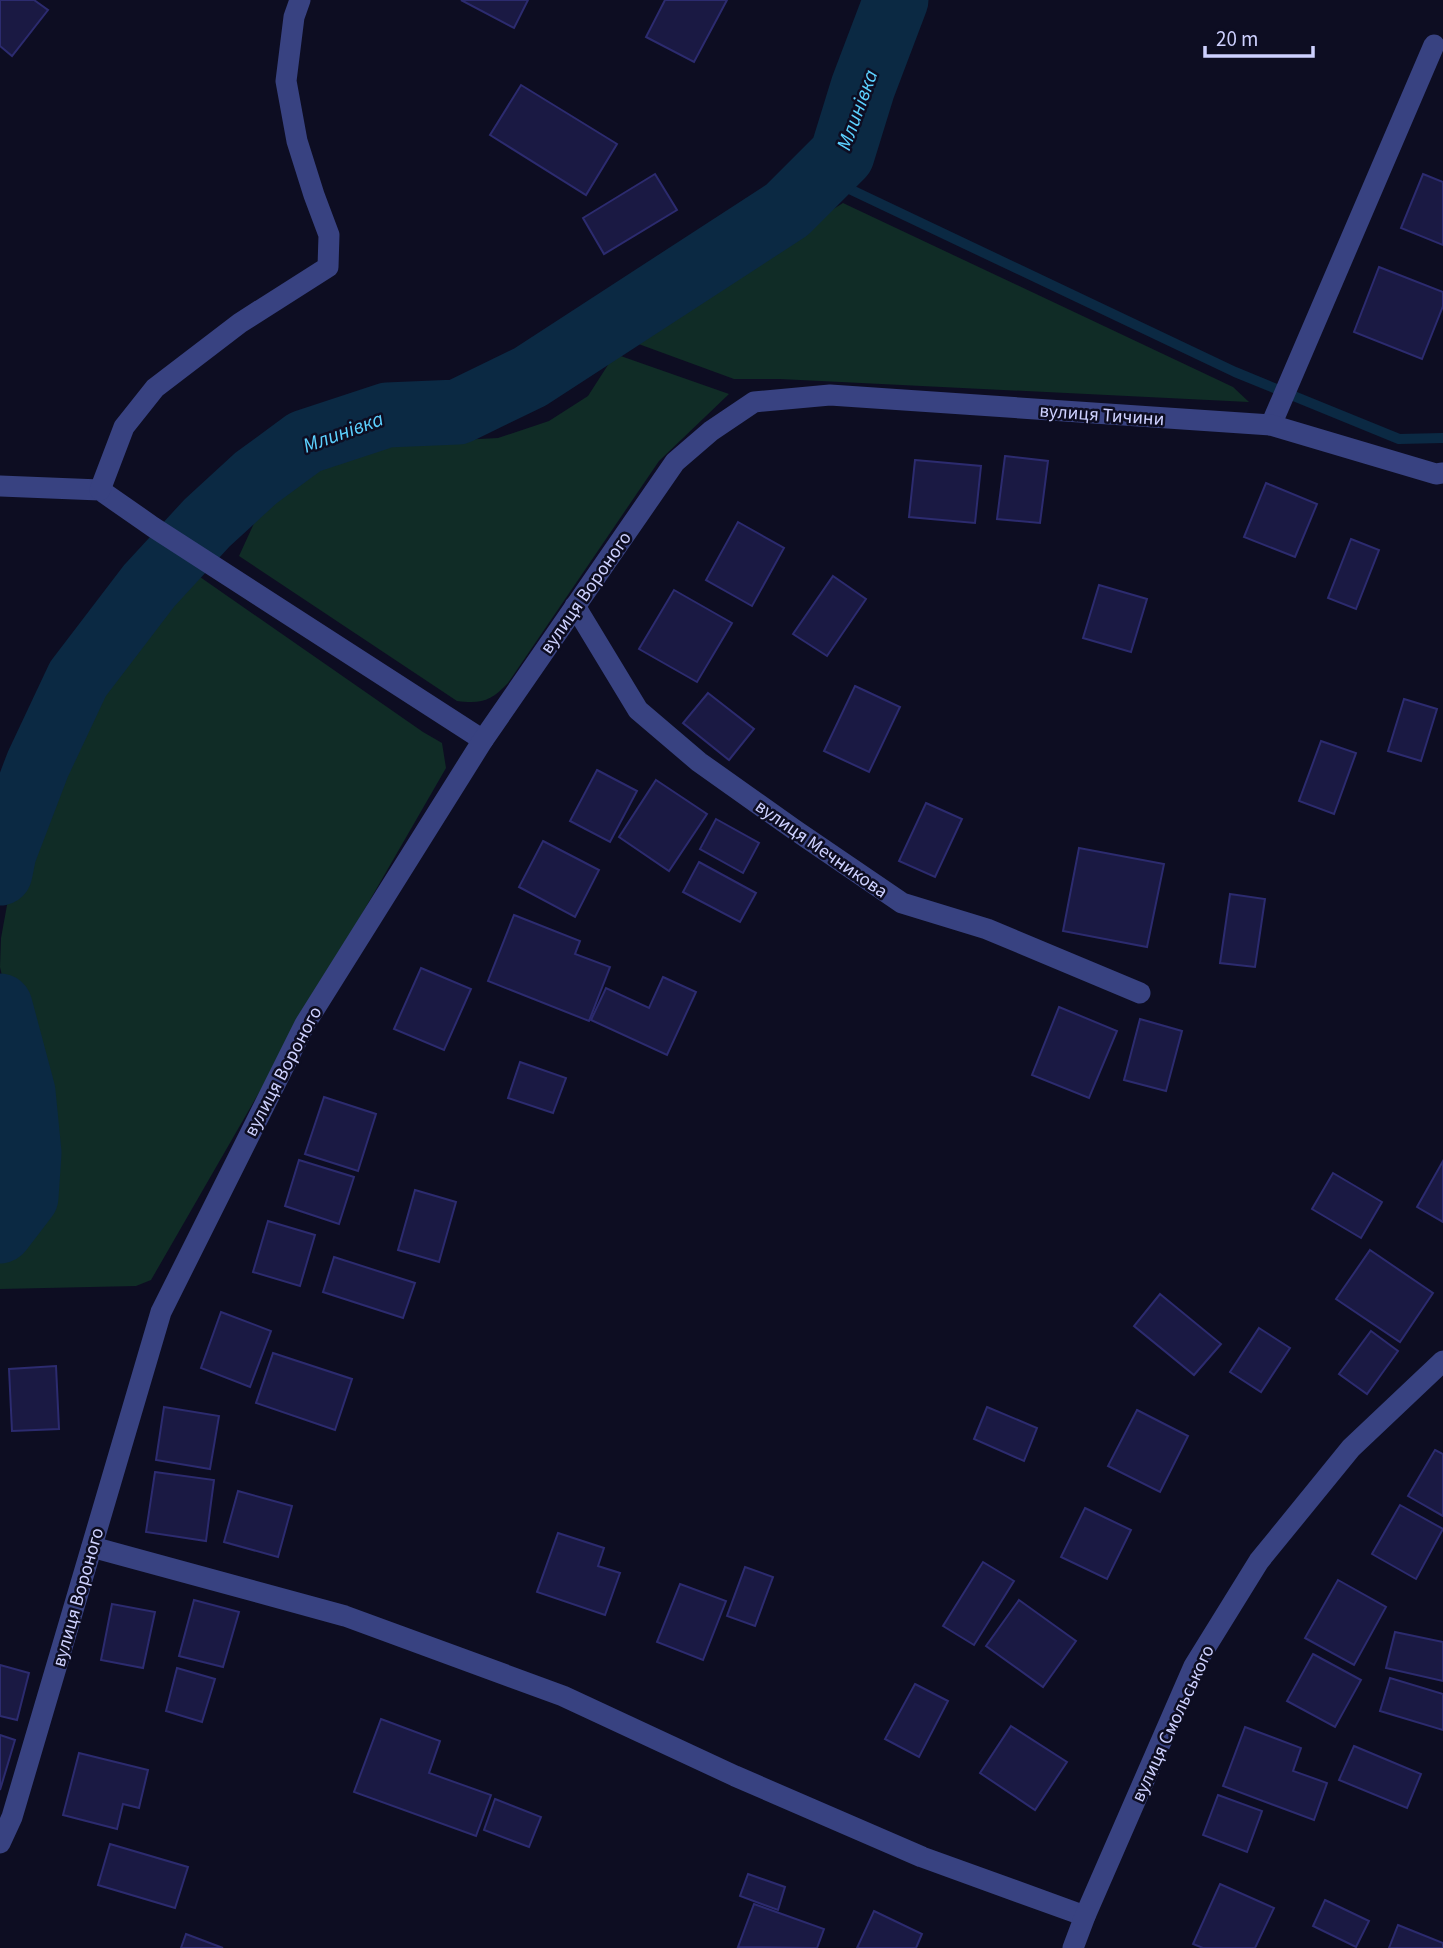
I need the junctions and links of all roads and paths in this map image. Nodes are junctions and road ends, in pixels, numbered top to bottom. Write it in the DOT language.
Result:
graph roads {
  1 [pos="300,0"];
  2 [pos="1434,45"];
  3 [pos="754,402"];
  4 [pos="1274,417"];
  5 [pos="1443,472"];
  6 [pos="0,486"];
  7 [pos="100,490"];
  8 [pos="575,606"];
  9 [pos="482,740"];
  10 [pos="1140,993"];
  11 [pos="1443,1361"];
  12 [pos="92,1546"];
  13 [pos="0,1843"];
  14 [pos="1085,1916"];
  15 [pos="1073,1948"];
  1 -- 7 [label="street"];
  2 -- 4 [label="street"];
  3 -- 4 [label="street, вулиця Тичини"];
  3 -- 8 [label="street, вулиця Вороного"];
  4 -- 5 [label="street, вулиця Тичини"];
  6 -- 7 [label="street"];
  7 -- 9 [label="street"];
  8 -- 9 [label="street, вулиця Вороного"];
  8 -- 10 [label="street, вулиця Мечникова"];
  9 -- 12 [label="street, вулиця Вороного"];
  11 -- 14 [label="street, вулиця Смольського"];
  12 -- 13 [label="street, вулиця Вороного"];
  12 -- 14 [label="street"];
  14 -- 15 [label="street, вулиця Смольського"];
}
